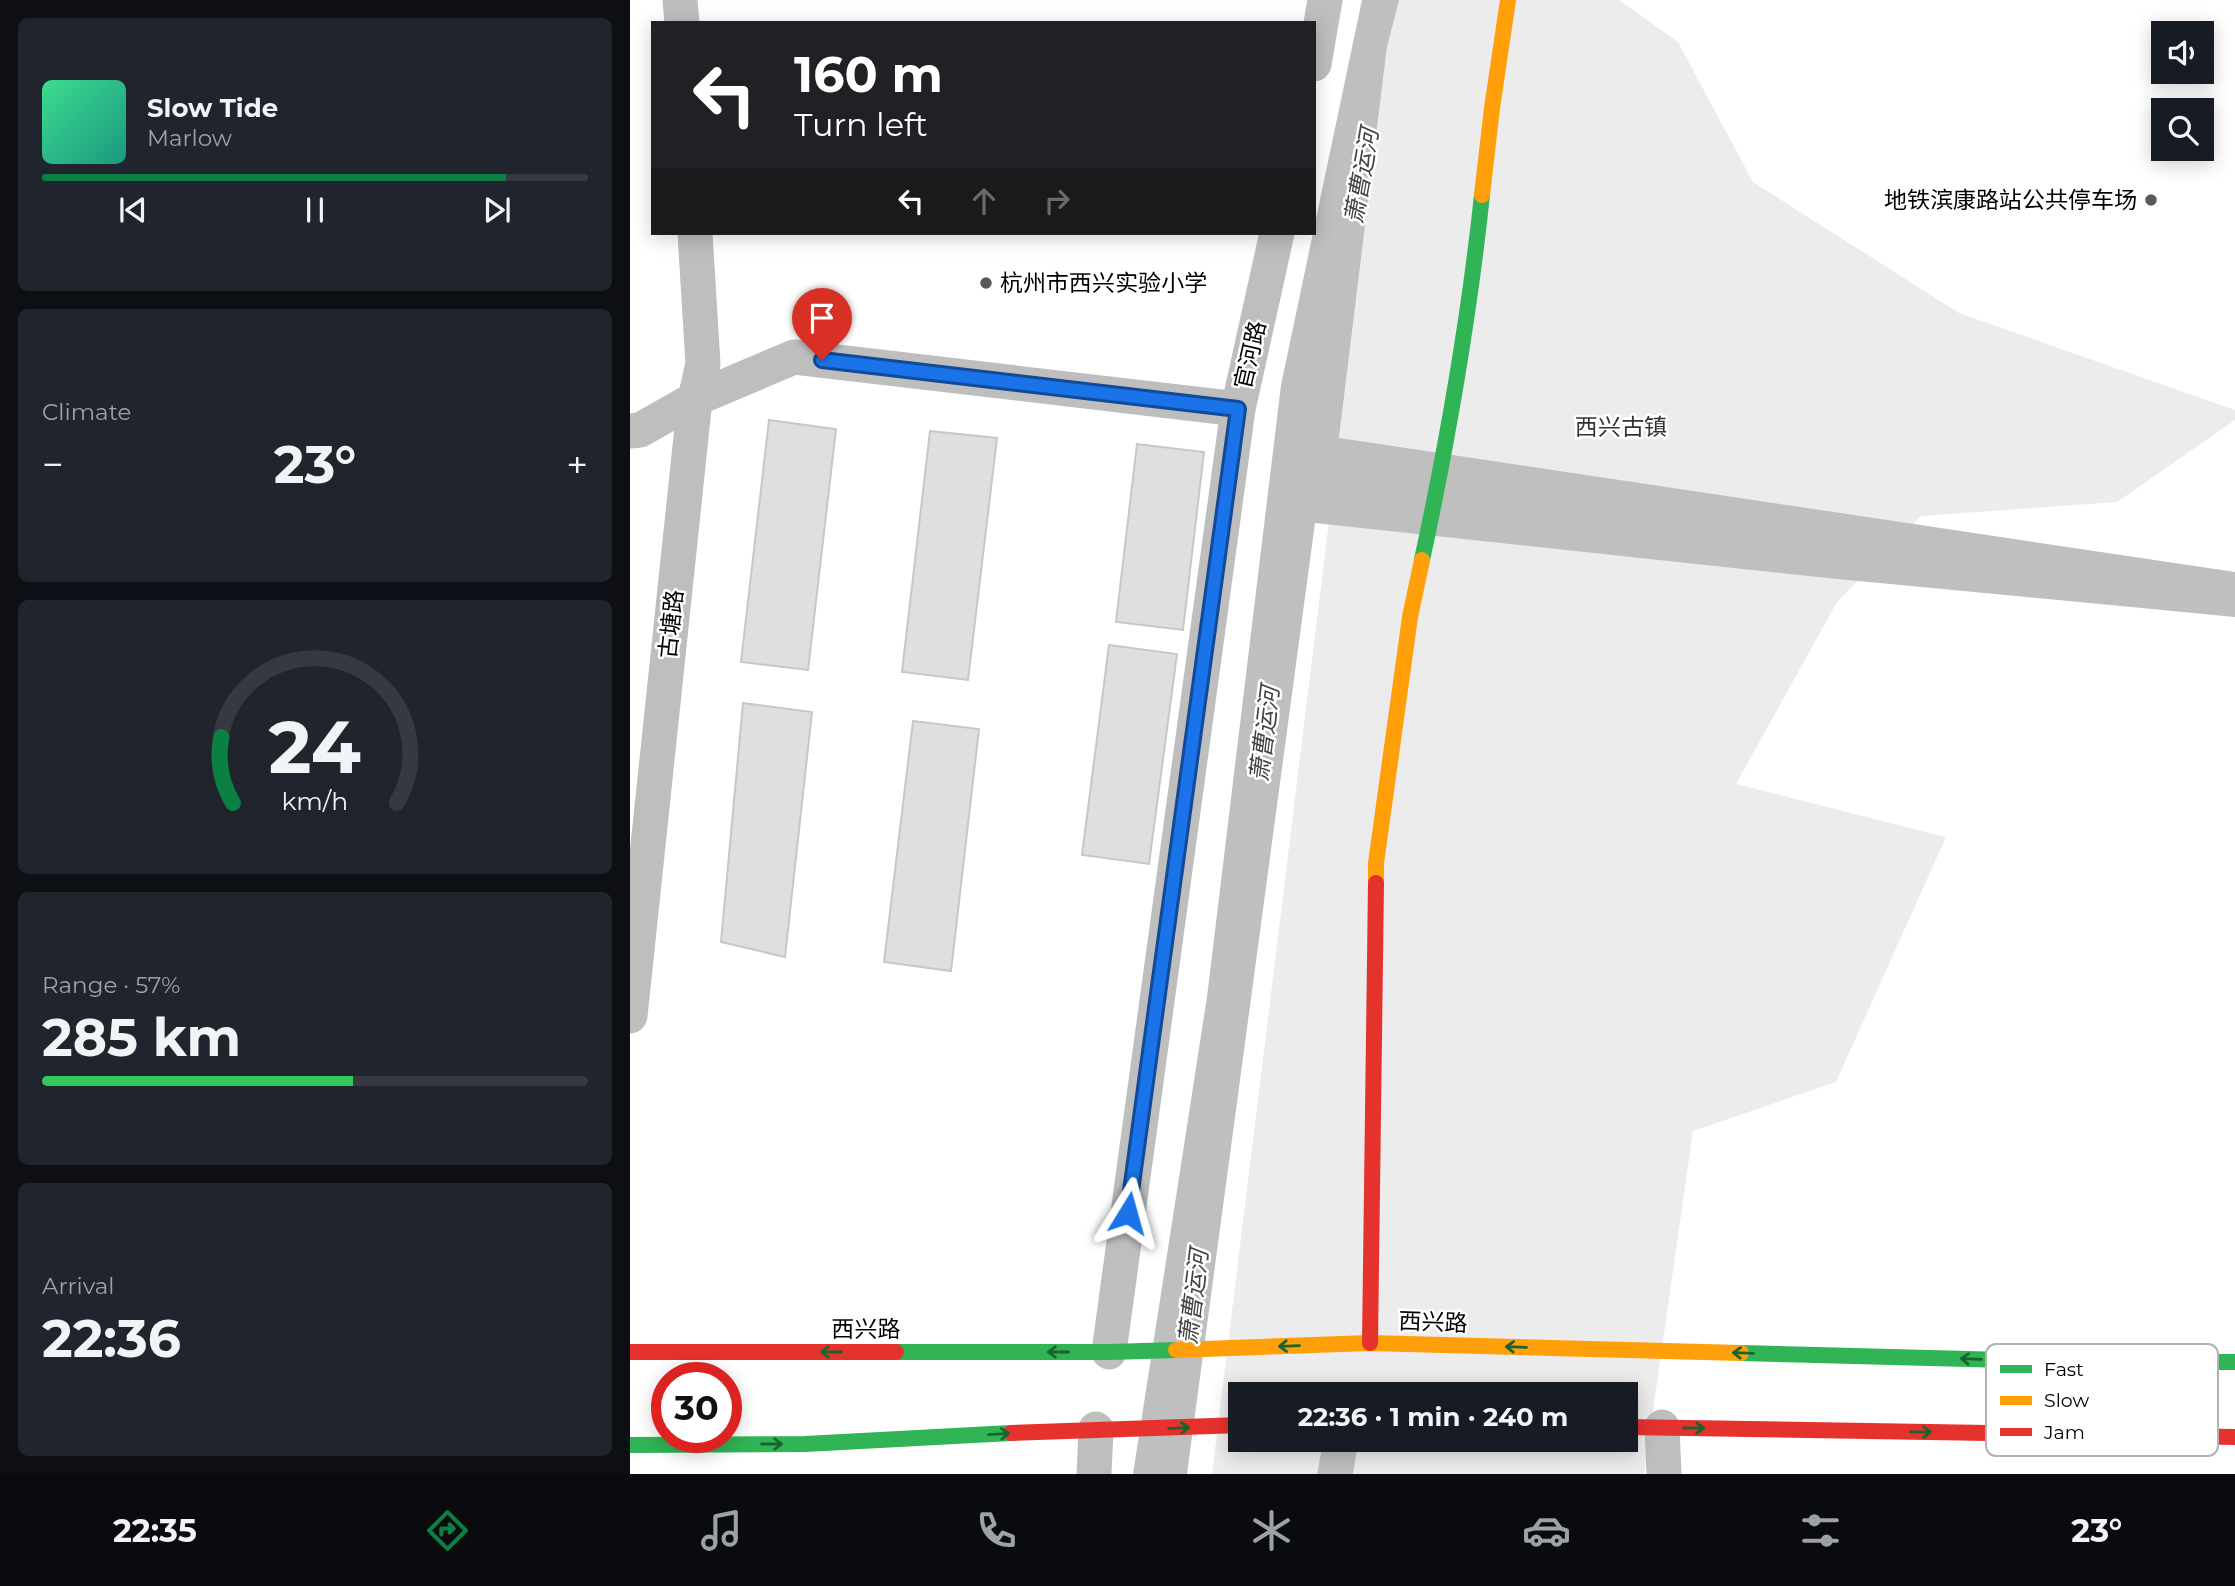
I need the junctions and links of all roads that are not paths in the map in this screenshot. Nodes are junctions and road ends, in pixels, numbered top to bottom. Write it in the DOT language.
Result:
graph roads {
  1 [pos="680,0"];
  2 [pos="1325,0"];
  3 [pos="1508,0"];
  4 [pos="682,21"];
  5 [pos="1316,52"];
  6 [pos="695,235"];
  7 [pos="1277,235"];
  8 [pos="695,399"];
  9 [pos="1238,409"];
  10 [pos="630,431"];
  11 [pos="630,1016"];
  12 [pos="1370,1343"];
  13 [pos="1117,1351"];
  14 [pos="630,1352"];
  15 [pos="1986,1359"];
  16 [pos="1228,1425"];
  17 [pos="1638,1426"];
  18 [pos="1662,1427"];
  19 [pos="1106,1430"];
  20 [pos="1986,1433"];
  21 [pos="630,1445"];
  22 [pos="1339,1452"];
  23 [pos="1094,1474"];
  24 [pos="1335,1474"];
  25 [pos="1664,1474"];
  1 -- 4 [label="street"];
  2 -- 5 [label="street"];
  3 -- 12 [label="main road"];
  6 -- 8 [label="street, 古塘路"];
  7 -- 9 [label="street, 官河路"];
  8 -- 9 [label="street"];
  8 -- 10 [label="street"];
  8 -- 11 [label="street, 古塘路"];
  9 -- 13 [label="street, 官河路"];
  12 -- 13 [label="main road, 西兴路, one-way"];
  15 -- 12 [label="main road, 西兴路, one-way"];
  13 -- 14 [label="main road, 西兴路, one-way"];
  19 -- 16 [label="main road, one-way"];
  17 -- 18 [label="main road"];
  18 -- 20 [label="main road, one-way"];
  18 -- 25 [label="street"];
  21 -- 19 [label="main road, one-way"];
  19 -- 23 [label="street"];
  22 -- 24 [label="street"];
}
